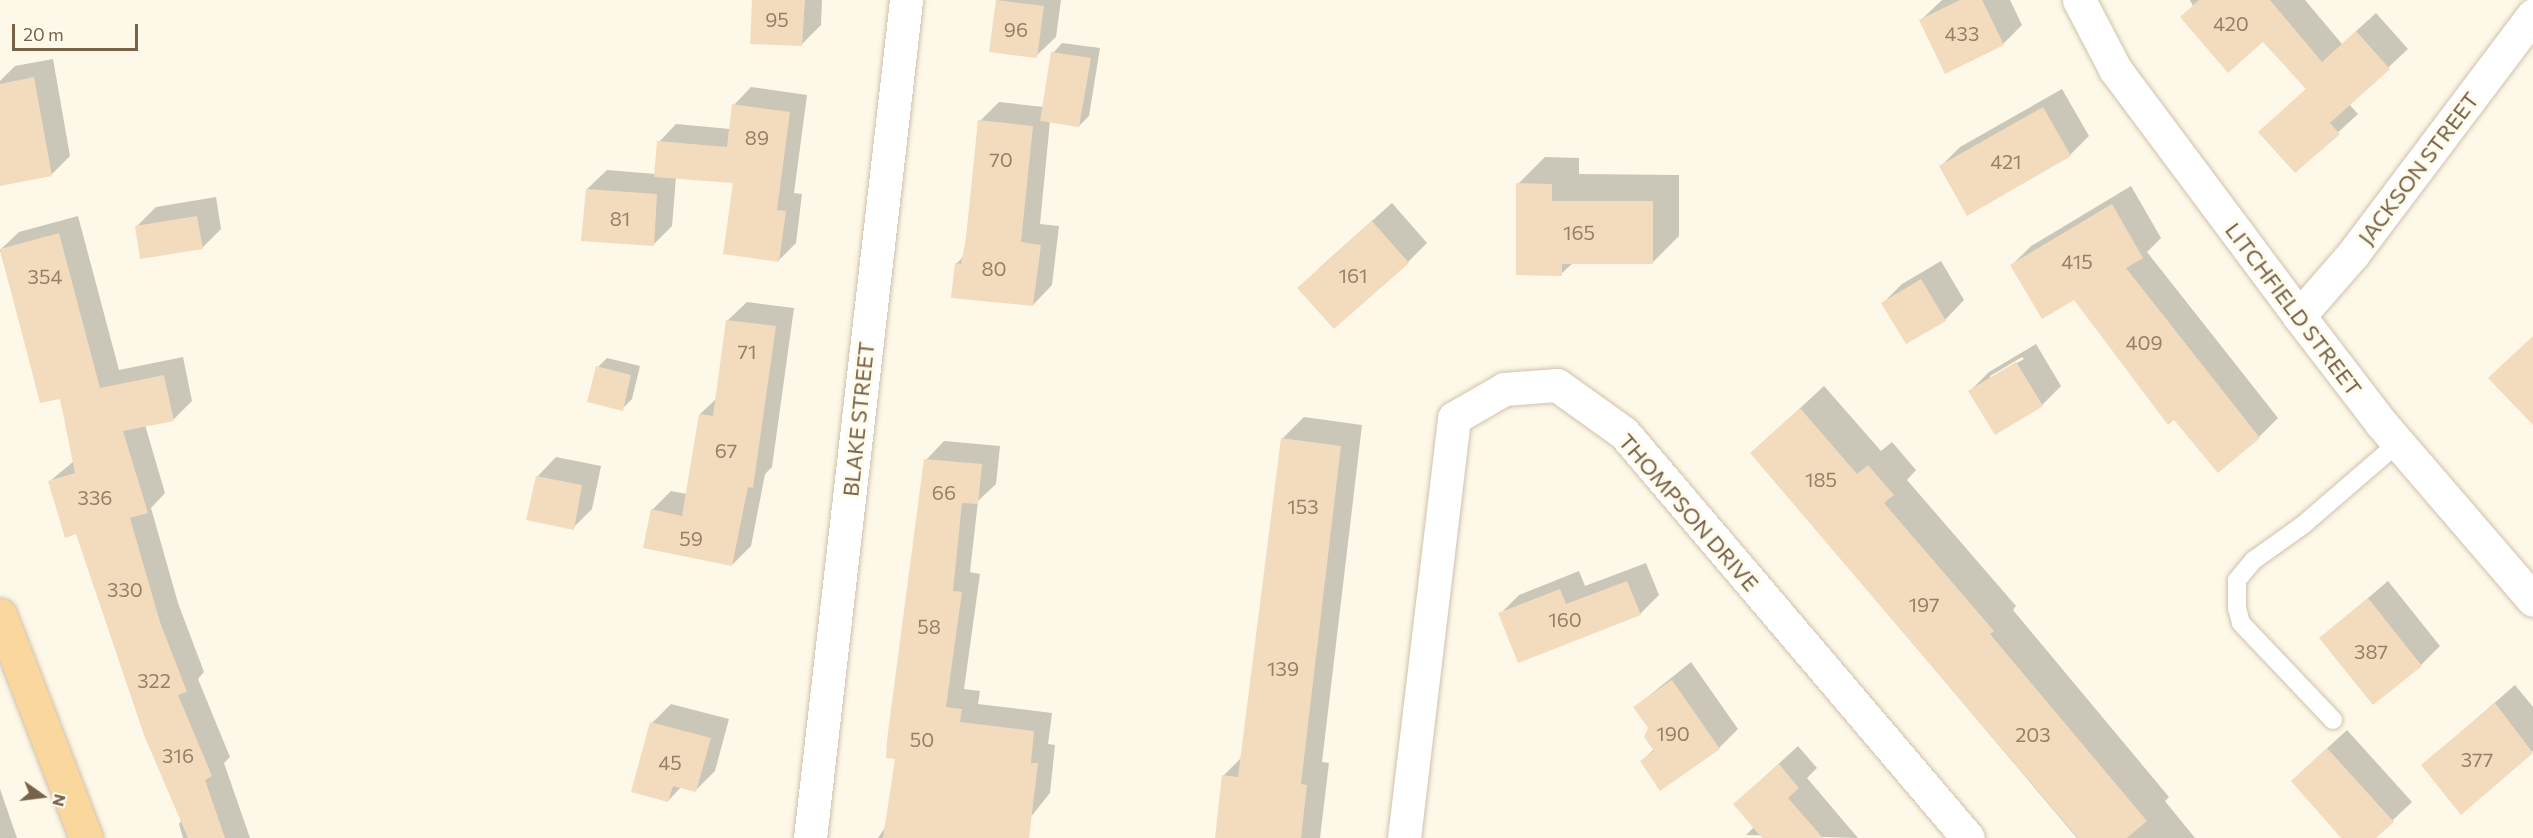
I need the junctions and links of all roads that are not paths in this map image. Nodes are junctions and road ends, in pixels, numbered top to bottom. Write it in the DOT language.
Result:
graph roads {
  1 [pos="906,0"];
  2 [pos="2079,0"];
  3 [pos="2533,15"];
  4 [pos="2299,316"];
  5 [pos="2398,442"];
  6 [pos="2533,600"];
  7 [pos="0,615"];
  8 [pos="2333,720"];
  9 [pos="86,838"];
  10 [pos="810,838"];
  11 [pos="1404,838"];
  12 [pos="1968,838"];
  1 -- 10 [label="street, BLAKE STREET"];
  2 -- 4 [label="street, LITCHFIELD STREET"];
  3 -- 4 [label="street, JACKSON STREET"];
  4 -- 5 [label="street, LITCHFIELD STREET"];
  5 -- 6 [label="street, LITCHFIELD STREET"];
  5 -- 8 [label="lane"];
  7 -- 9 [label="highway"];
  11 -- 12 [label="street, THOMPSON DRIVE"];
}
